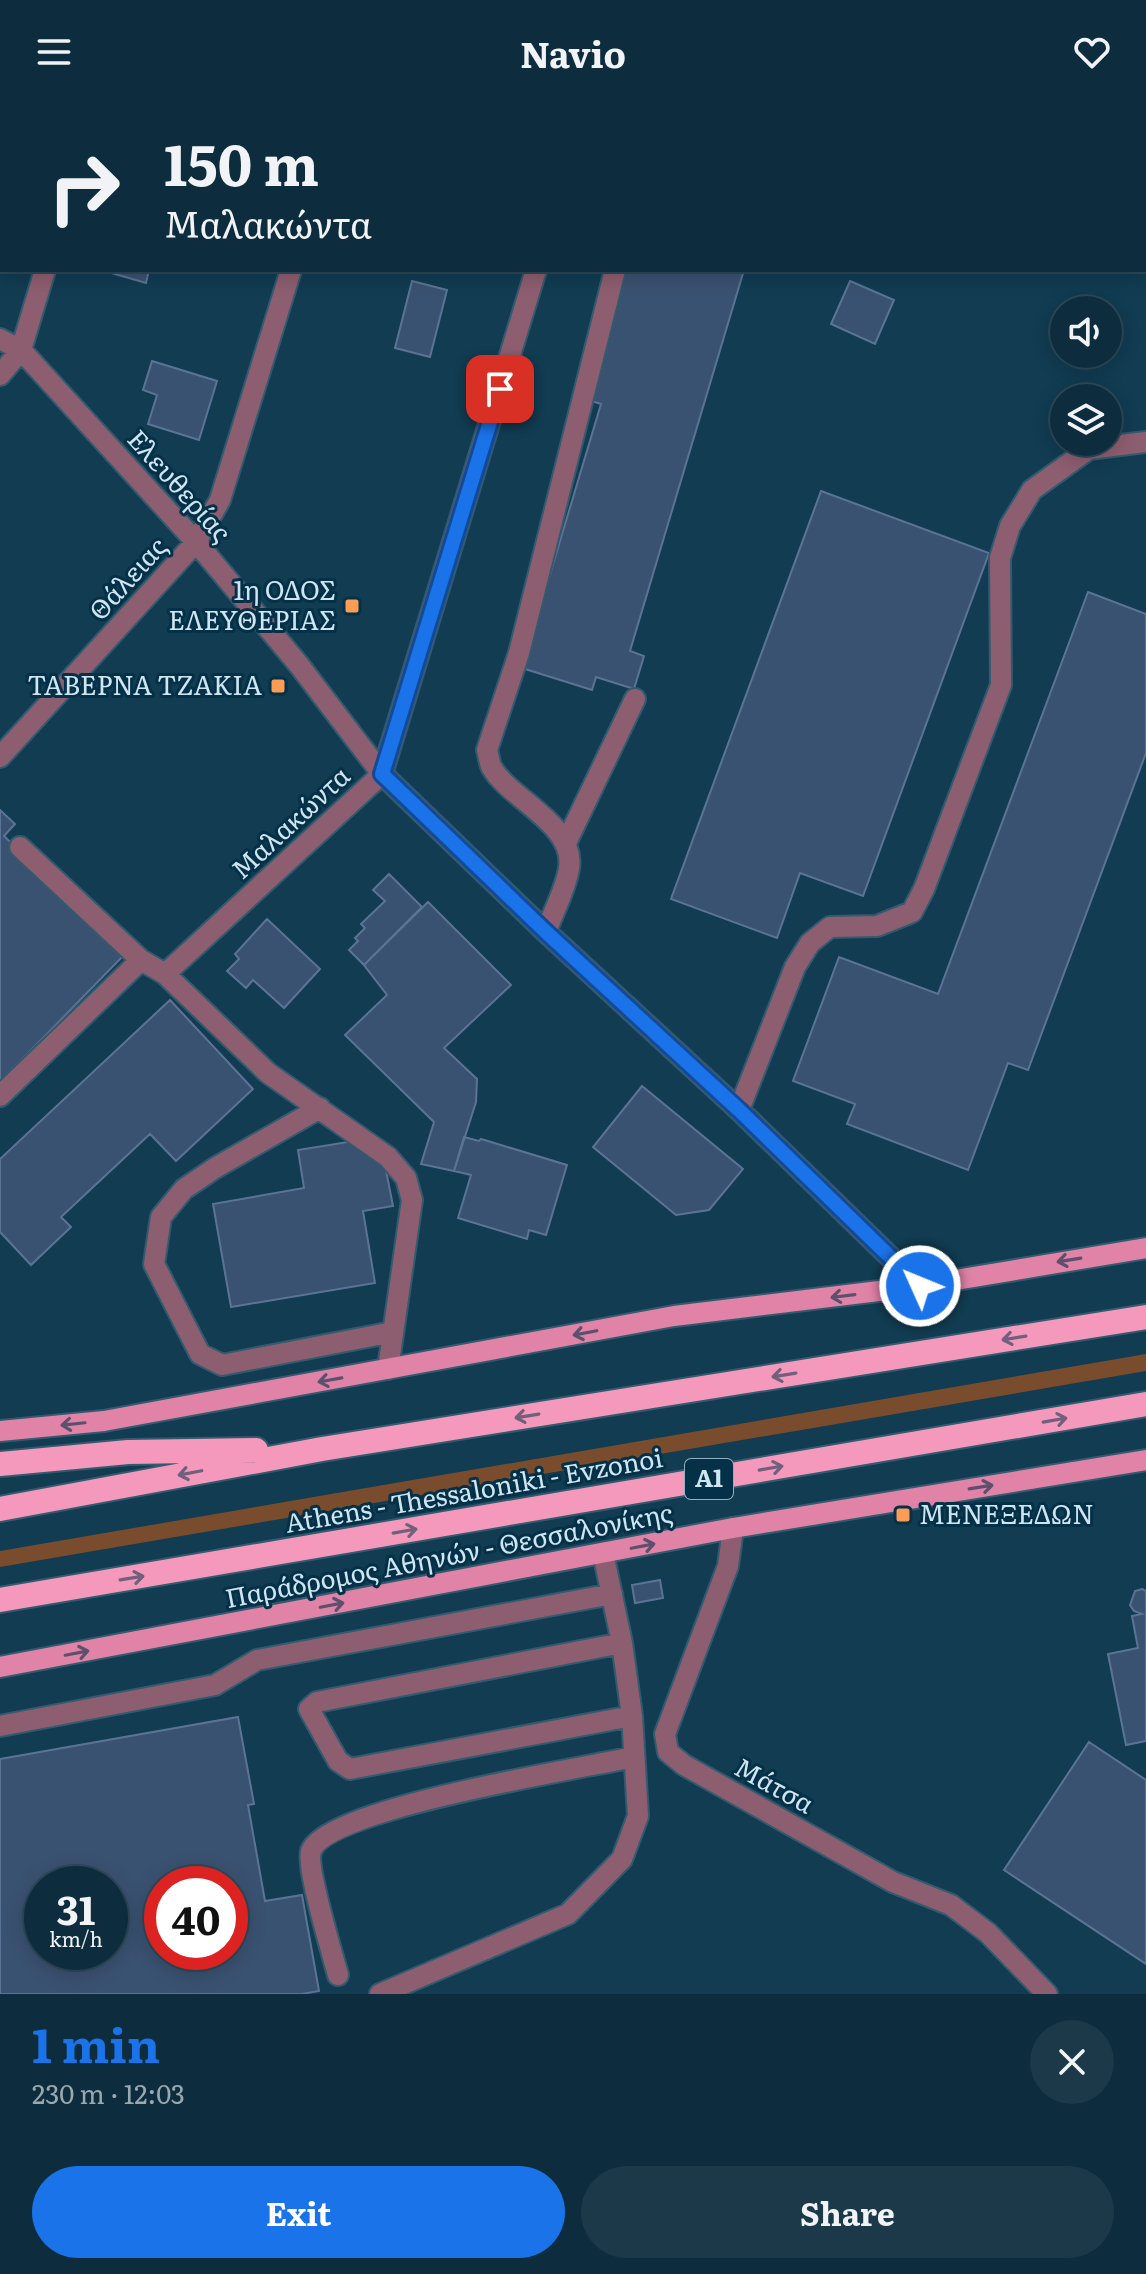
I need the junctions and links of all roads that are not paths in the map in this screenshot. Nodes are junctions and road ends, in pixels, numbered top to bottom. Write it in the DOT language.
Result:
graph roads {
  1 [pos="44,272"];
  2 [pos="290,272"];
  3 [pos="535,272"];
  4 [pos="614,272"];
  5 [pos="0,339"];
  6 [pos="21,350"];
  7 [pos="0,375"];
  8 [pos="1146,442"];
  9 [pos="196,542"];
  10 [pos="635,699"];
  11 [pos="0,757"];
  12 [pos="382,774"];
  13 [pos="566,843"];
  14 [pos="20,847"];
  15 [pos="546,932"];
  16 [pos="141,960"];
  17 [pos="165,974"];
  18 [pos="0,1096"];
  19 [pos="320,1108"];
  20 [pos="739,1110"];
  21 [pos="1146,1248"];
  22 [pos="920,1286"];
  23 [pos="1146,1317"];
  24 [pos="393,1332"];
  25 [pos="388,1369"];
  26 [pos="1146,1404"];
  27 [pos="0,1431"];
  28 [pos="322,1449"];
  29 [pos="1146,1460"];
  30 [pos="0,1464"];
  31 [pos="0,1509"];
  32 [pos="733,1528"];
  33 [pos="603,1553"];
  34 [pos="612,1594"];
  35 [pos="0,1600"];
  36 [pos="622,1643"];
  37 [pos="0,1667"];
  38 [pos="632,1716"];
  39 [pos="0,1726"];
  40 [pos="634,1757"];
  41 [pos="338,1975"];
  42 [pos="380,1994"];
  43 [pos="1047,1994"];
  1 -- 6 [label="street"];
  2 -- 9 [label="street, Θάλειας"];
  3 -- 12 [label="street, Μαλακώντα"];
  4 -- 13 [label="street"];
  5 -- 6 [label="street, Ελευθερίας"];
  6 -- 7 [label="street"];
  6 -- 9 [label="street, Ελευθερίας"];
  8 -- 20 [label="street"];
  9 -- 11 [label="street, Θάλειας"];
  9 -- 12 [label="street, Ελευθερίας"];
  10 -- 13 [label="street"];
  12 -- 15 [label="street, Ελευθερίας"];
  12 -- 17 [label="street, Μαλακώντα"];
  13 -- 15 [label="street"];
  14 -- 16 [label="street"];
  15 -- 20 [label="street, Ελευθερίας"];
  16 -- 17 [label="street"];
  16 -- 18 [label="street"];
  17 -- 19 [label="street"];
  19 -- 24 [label="street"];
  19 -- 24 [label="street"];
  20 -- 22 [label="street, Ελευθερίας"];
  21 -- 22 [label="main road, one-way"];
  22 -- 25 [label="main road, one-way"];
  23 -- 28 [label="highway, one-way"];
  24 -- 25 [label="street"];
  25 -- 27 [label="main road, one-way"];
  35 -- 26 [label="highway, Athens - Thessaloniki - Evzonoi / Α1, one-way"];
  28 -- 30 [label="highway"];
  28 -- 31 [label="highway, one-way"];
  32 -- 29 [label="main road, Παράδρομος Αθηνών - Θεσσαλονίκης, one-way"];
  33 -- 32 [label="main road, Παράδρομος Αθηνών - Θεσσαλονίκης, one-way"];
  32 -- 43 [label="street, Μάτσα"];
  33 -- 34 [label="street"];
  37 -- 33 [label="main road, Παράδρομος Αθηνών - Θεσσαλονίκης, one-way"];
  34 -- 36 [label="street"];
  34 -- 39 [label="street"];
  36 -- 38 [label="street"];
  36 -- 38 [label="street"];
  38 -- 40 [label="street"];
  40 -- 41 [label="street"];
  40 -- 42 [label="street"];
}
